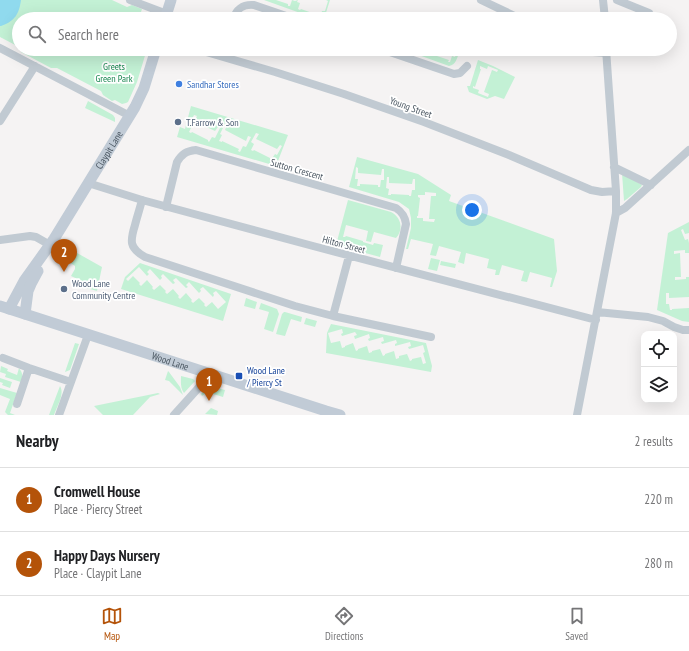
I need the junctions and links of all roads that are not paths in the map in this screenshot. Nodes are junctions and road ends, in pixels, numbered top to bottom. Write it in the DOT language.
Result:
graph roads {
  1 [pos="130,0"];
  2 [pos="171,0"];
  3 [pos="481,0"];
  4 [pos="603,0"];
  5 [pos="617,0"];
  6 [pos="157,12"];
  7 [pos="167,12"];
  8 [pos="236,12"];
  9 [pos="274,12"];
  10 [pos="506,12"];
  11 [pos="604,12"];
  12 [pos="647,12"];
  13 [pos="0,48"];
  14 [pos="12,54"];
  15 [pos="16,56"];
  16 [pos="154,56"];
  17 [pos="231,56"];
  18 [pos="401,56"];
  19 [pos="606,56"];
  20 [pos="36,66"];
  21 [pos="468,66"];
  22 [pos="130,116"];
  23 [pos="0,121"];
  24 [pos="689,150"];
  25 [pos="614,167"];
  26 [pos="88,183"];
  27 [pos="651,185"];
  28 [pos="616,191"];
  29 [pos="142,200"];
  30 [pos="166,207"];
  31 [pos="616,213"];
  32 [pos="0,240"];
  33 [pos="50,245"];
  34 [pos="349,256"];
  35 [pos="396,268"];
  36 [pos="5,307"];
  37 [pos="25,314"];
  38 [pos="333,316"];
  39 [pos="596,316"];
  40 [pos="689,330"];
  41 [pos="88,334"];
  42 [pos="431,337"];
  43 [pos="3,358"];
  44 [pos="29,368"];
  45 [pos="211,374"];
  46 [pos="71,382"];
  47 [pos="16,404"];
  48 [pos="59,415"];
  49 [pos="174,415"];
  50 [pos="340,415"];
  51 [pos="577,415"];
  1 -- 6 [label="street"];
  2 -- 7 [label="street"];
  3 -- 10 [label="street"];
  4 -- 11 [label="street"];
  5 -- 12 [label="street"];
  8 -- 9 [label="street"];
  13 -- 14 [label="street"];
  15 -- 20 [label="street"];
  16 -- 22 [label="street, Claypit Lane"];
  17 -- 28 [label="street, Young Street"];
  18 -- 21 [label="street"];
  19 -- 25 [label="street"];
  20 -- 22 [label="street"];
  20 -- 23 [label="street"];
  22 -- 26 [label="street, Claypit Lane"];
  24 -- 27 [label="street"];
  25 -- 27 [label="street"];
  25 -- 28 [label="street"];
  26 -- 29 [label="street, Hilton Street"];
  26 -- 33 [label="street, Claypit Lane"];
  27 -- 31 [label="street"];
  28 -- 31 [label="street"];
  29 -- 30 [label="street, Hilton Street"];
  29 -- 38 [label="street"];
  30 -- 34 [label="street, Hilton Street"];
  30 -- 35 [label="street, Sutton Crescent"];
  31 -- 39 [label="street"];
  32 -- 33 [label="street"];
  33 -- 36 [label="street, Claypit Lane"];
  33 -- 37 [label="street, Claypit Lane"];
  34 -- 35 [label="street, Hilton Street"];
  34 -- 38 [label="street"];
  35 -- 39 [label="street, Hilton Street"];
  36 -- 37 [label="street, Wood Lane"];
  37 -- 41 [label="street, Wood Lane"];
  38 -- 42 [label="street"];
  39 -- 40 [label="street, Hilton Street"];
  39 -- 51 [label="street"];
  41 -- 45 [label="street, Wood Lane"];
  41 -- 46 [label="street"];
  43 -- 44 [label="street"];
  44 -- 46 [label="street"];
  44 -- 47 [label="street"];
  45 -- 49 [label="street"];
  45 -- 50 [label="street, Wood Lane"];
  46 -- 48 [label="street"];
}
